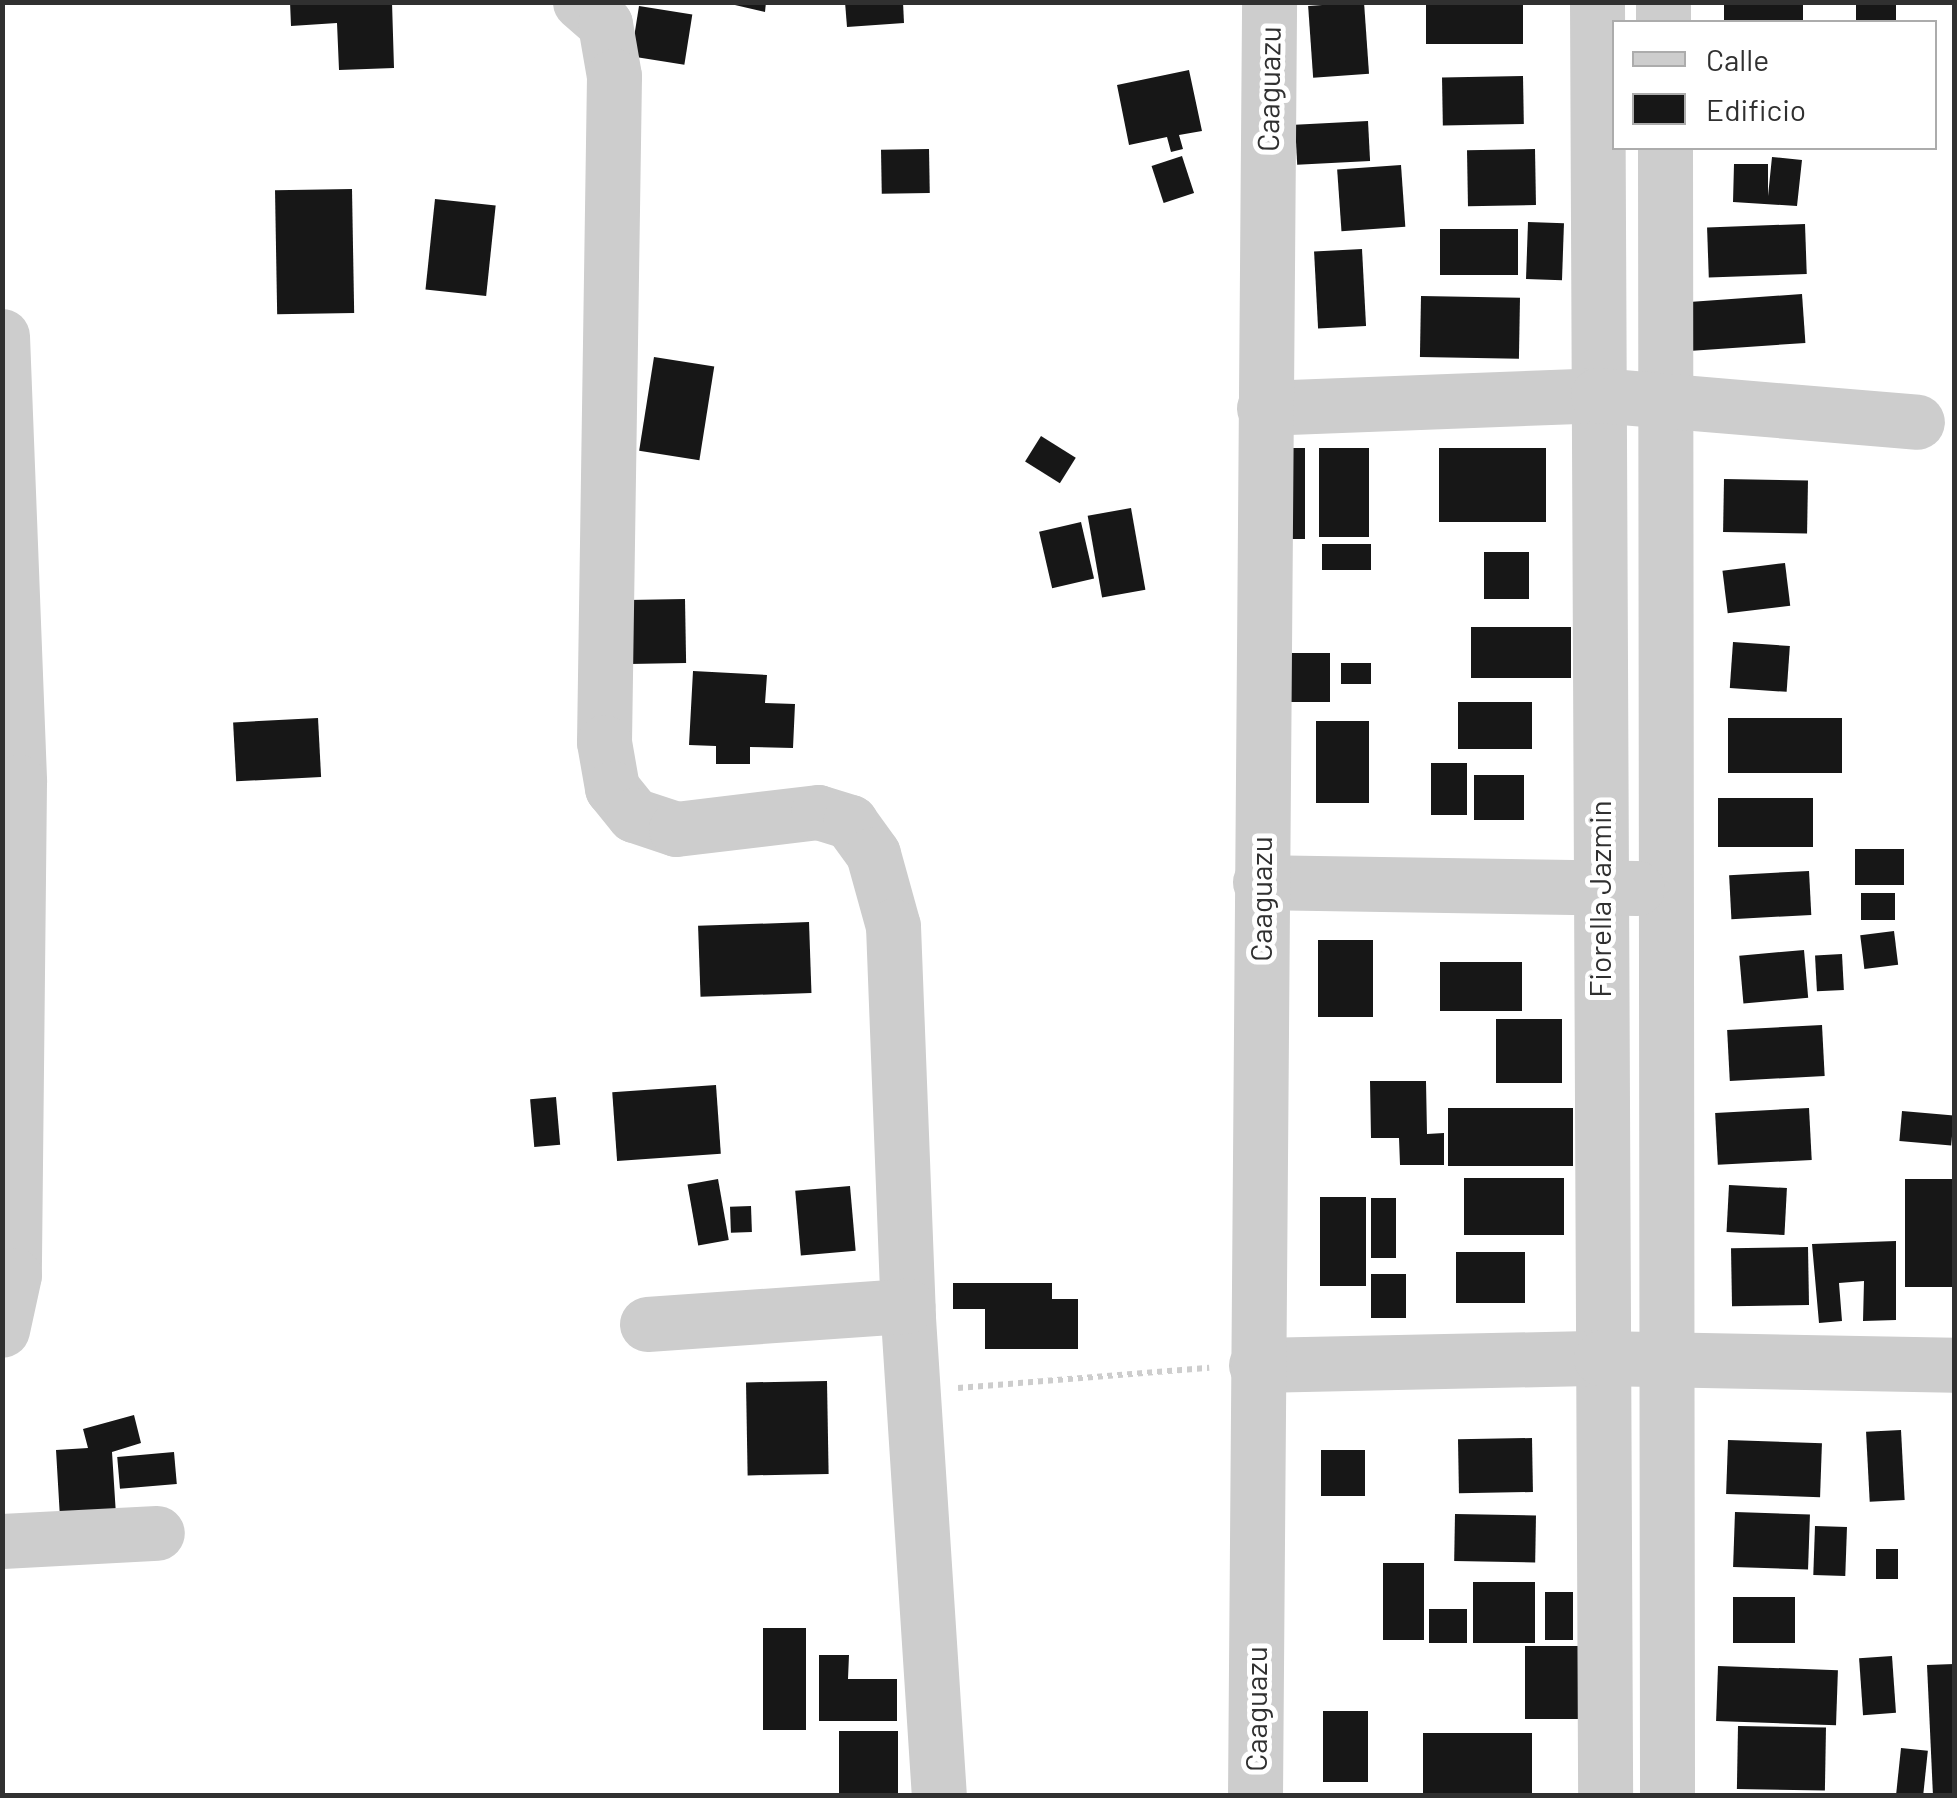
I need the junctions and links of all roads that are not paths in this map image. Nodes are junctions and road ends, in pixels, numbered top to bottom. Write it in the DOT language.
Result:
graph roads {
  1 [pos="580,2"];
  2 [pos="1269,2"];
  3 [pos="1597,2"];
  4 [pos="1665,150"];
  5 [pos="2,336"];
  6 [pos="1598,394"];
  7 [pos="1668,400"];
  8 [pos="1264,408"];
  9 [pos="1917,422"];
  10 [pos="1260,882"];
  11 [pos="1598,888"];
  12 [pos="1666,888"];
  13 [pos="907,1306"];
  14 [pos="647,1324"];
  15 [pos="2,1330"];
  16 [pos="1601,1358"];
  17 [pos="1666,1358"];
  18 [pos="1256,1365"];
  19 [pos="1954,1365"];
  20 [pos="156,1534"];
  21 [pos="2,1541"];
  22 [pos="939,1796"];
  23 [pos="1255,1796"];
  24 [pos="1605,1796"];
  25 [pos="1667,1796"];
  1 -- 13 [label="street"];
  2 -- 8 [label="street, Caaguazu"];
  3 -- 6 [label="street, Fiorella Jazmin"];
  4 -- 7 [label="street"];
  5 -- 15 [label="street"];
  6 -- 7 [label="street"];
  6 -- 8 [label="street"];
  6 -- 11 [label="street, Fiorella Jazmin"];
  7 -- 9 [label="street"];
  7 -- 12 [label="street"];
  8 -- 10 [label="street, Caaguazu"];
  10 -- 11 [label="street"];
  10 -- 18 [label="street, Caaguazu"];
  11 -- 12 [label="street"];
  11 -- 16 [label="street, Fiorella Jazmin"];
  12 -- 17 [label="street"];
  13 -- 14 [label="street"];
  13 -- 22 [label="street"];
  16 -- 17 [label="street"];
  16 -- 18 [label="street"];
  16 -- 24 [label="street, Fiorella Jazmin"];
  17 -- 19 [label="street"];
  17 -- 25 [label="street"];
  18 -- 23 [label="street, Caaguazu"];
  20 -- 21 [label="street"];
}
